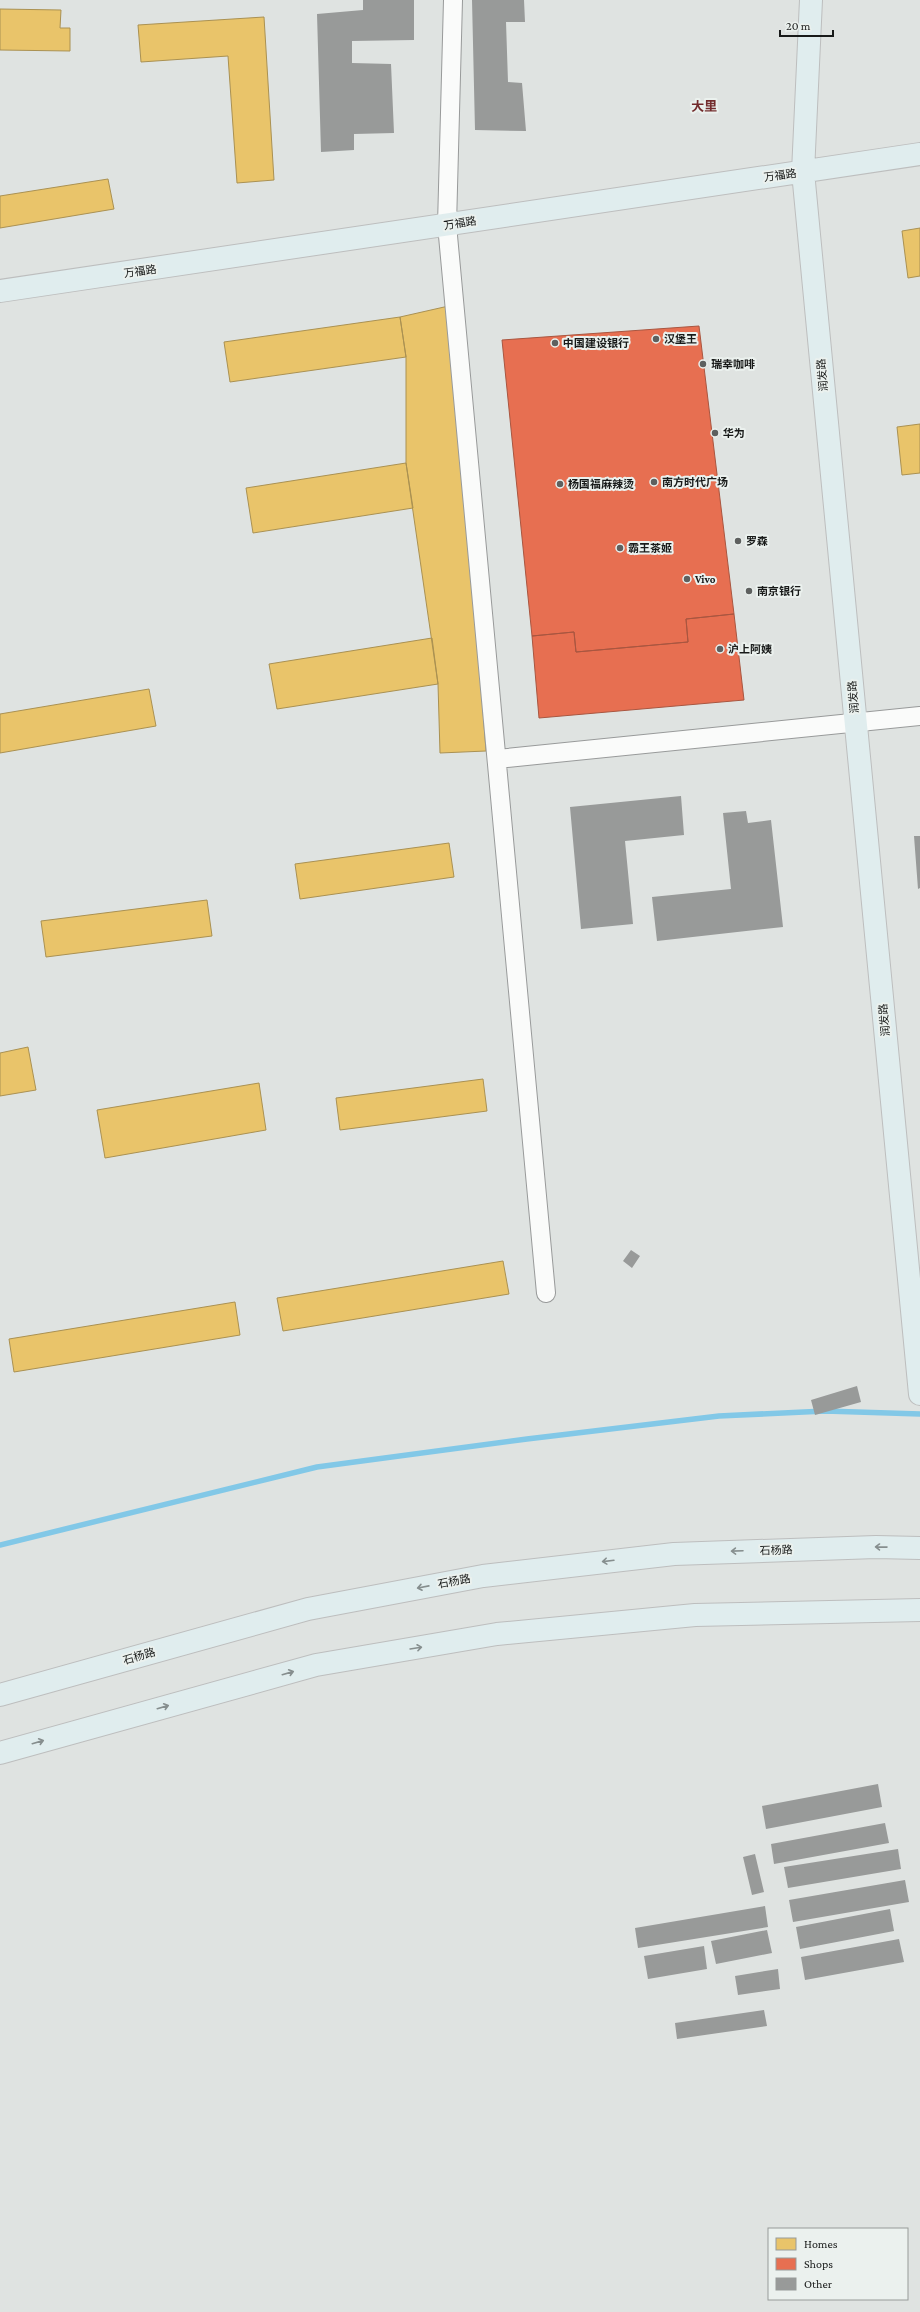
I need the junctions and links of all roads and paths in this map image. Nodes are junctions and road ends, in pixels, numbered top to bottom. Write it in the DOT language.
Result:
graph roads {
  1 [pos="452,0"];
  2 [pos="811,0"];
  3 [pos="920,154"];
  4 [pos="803,172"];
  5 [pos="447,225"];
  6 [pos="0,291"];
  7 [pos="920,716"];
  8 [pos="856,724"];
  9 [pos="497,759"];
  10 [pos="546,1293"];
  11 [pos="919,1385"];
  12 [pos="920,1548"];
  13 [pos="920,1610"];
  14 [pos="0,1695"];
  15 [pos="0,1753"];
  1 -- 5 [label="street"];
  2 -- 4 [label="main road, 润发路"];
  3 -- 4 [label="main road, 万福路"];
  4 -- 5 [label="main road, 万福路"];
  4 -- 8 [label="main road, 润发路"];
  5 -- 6 [label="main road, 万福路"];
  5 -- 9 [label="street"];
  7 -- 8 [label="street"];
  8 -- 9 [label="street"];
  8 -- 11 [label="main road, 润发路"];
  9 -- 10 [label="street"];
  12 -- 14 [label="main road, 石杨路, one-way"];
  15 -- 13 [label="main road, one-way"];
}
